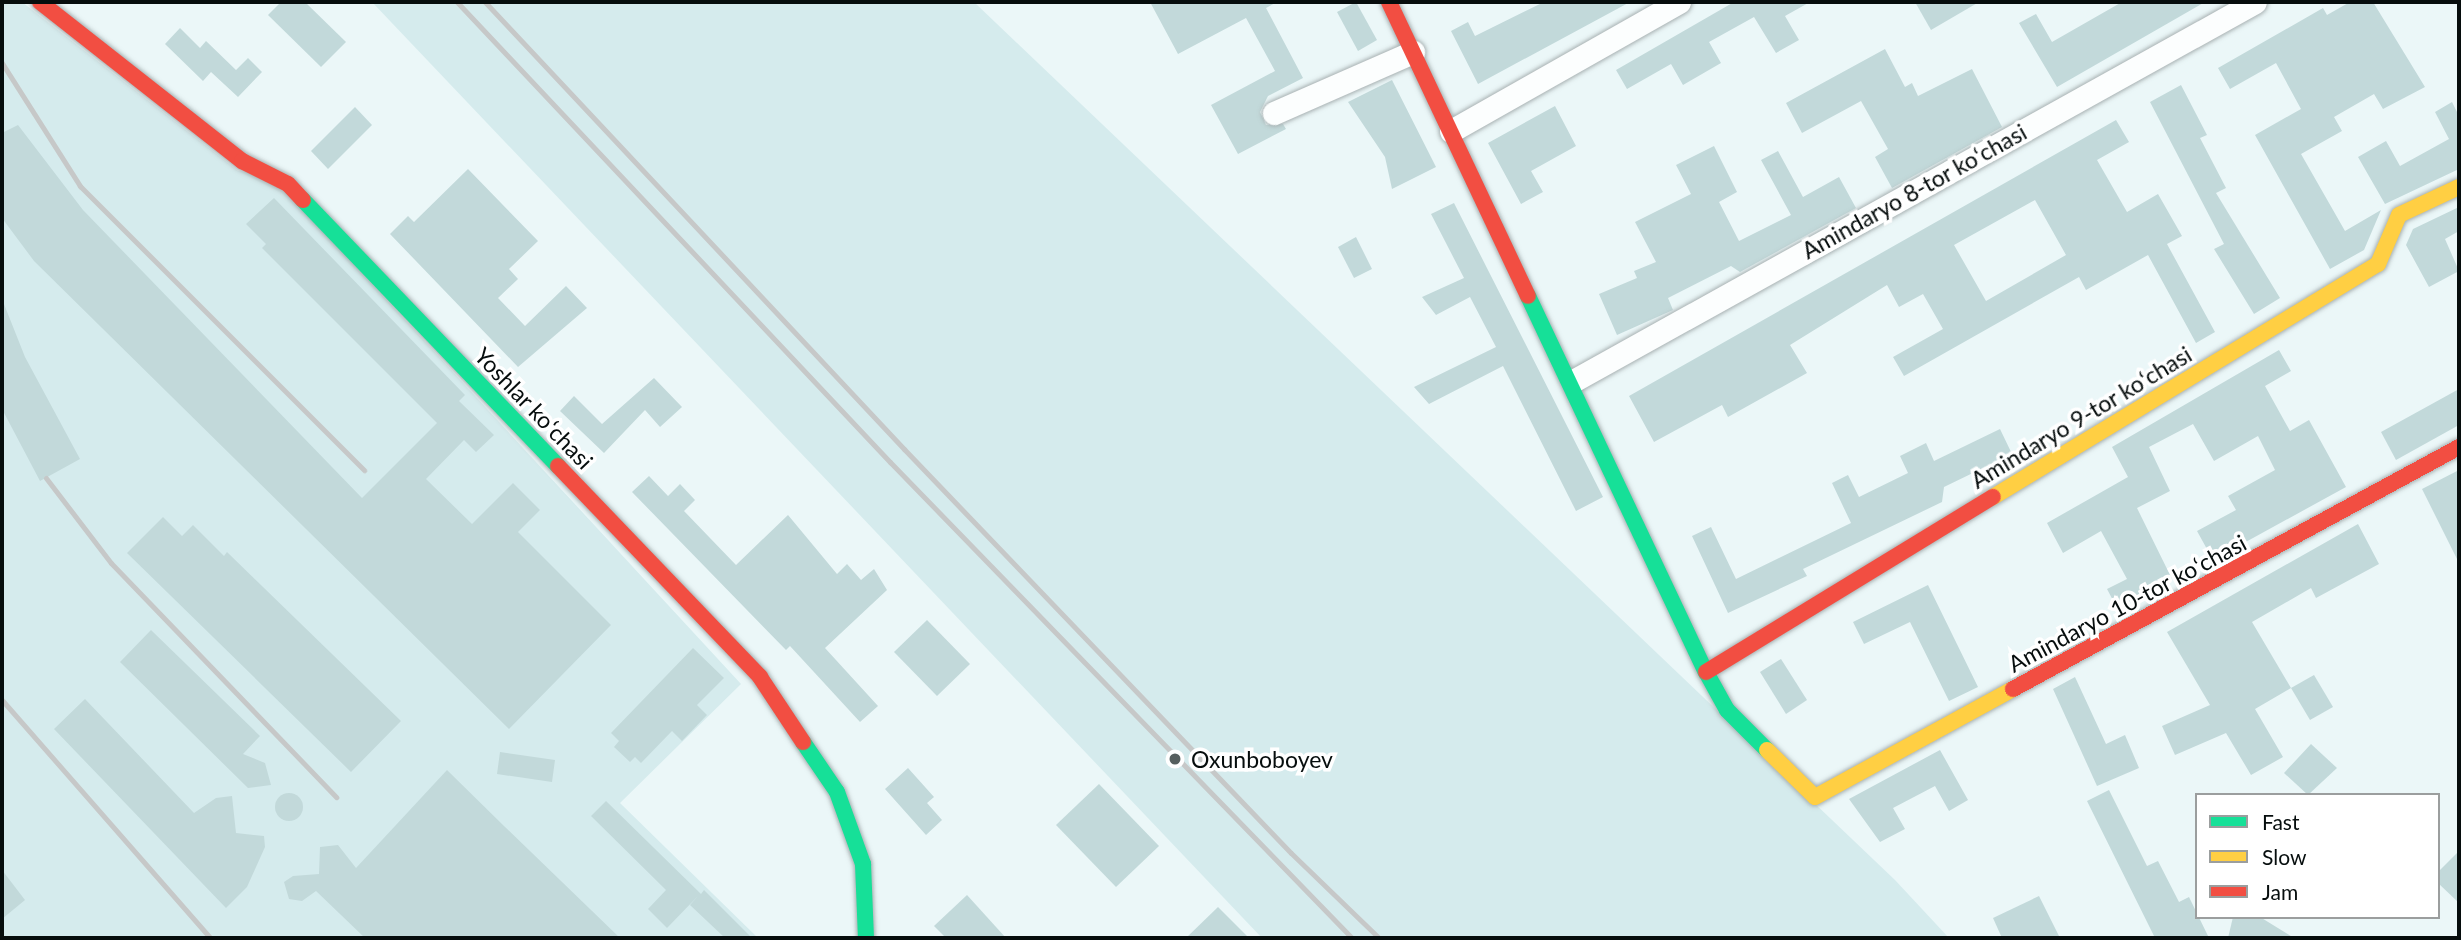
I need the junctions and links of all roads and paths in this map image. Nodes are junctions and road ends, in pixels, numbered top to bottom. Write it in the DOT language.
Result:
graph roads {
  1 [pos="40,2"];
  2 [pos="1389,2"];
  3 [pos="1679,2"];
  4 [pos="2255,2"];
  5 [pos="1413,52"];
  6 [pos="1274,113"];
  7 [pos="1451,131"];
  8 [pos="2459,187"];
  9 [pos="1573,381"];
  10 [pos="2459,447"];
  11 [pos="1706,672"];
  12 [pos="866,938"];
  1 -- 12 [label="street, Yoshlar koʻchasi"];
  2 -- 5 [label="street"];
  3 -- 7 [label="street"];
  4 -- 9 [label="street, Amindaryo 8-tor koʻchasi"];
  5 -- 6 [label="street"];
  5 -- 7 [label="street"];
  7 -- 9 [label="street"];
  8 -- 11 [label="street, Amindaryo 9-tor koʻchasi"];
  9 -- 11 [label="street"];
  10 -- 11 [label="street, Amindaryo 10-tor koʻchasi"];
}
